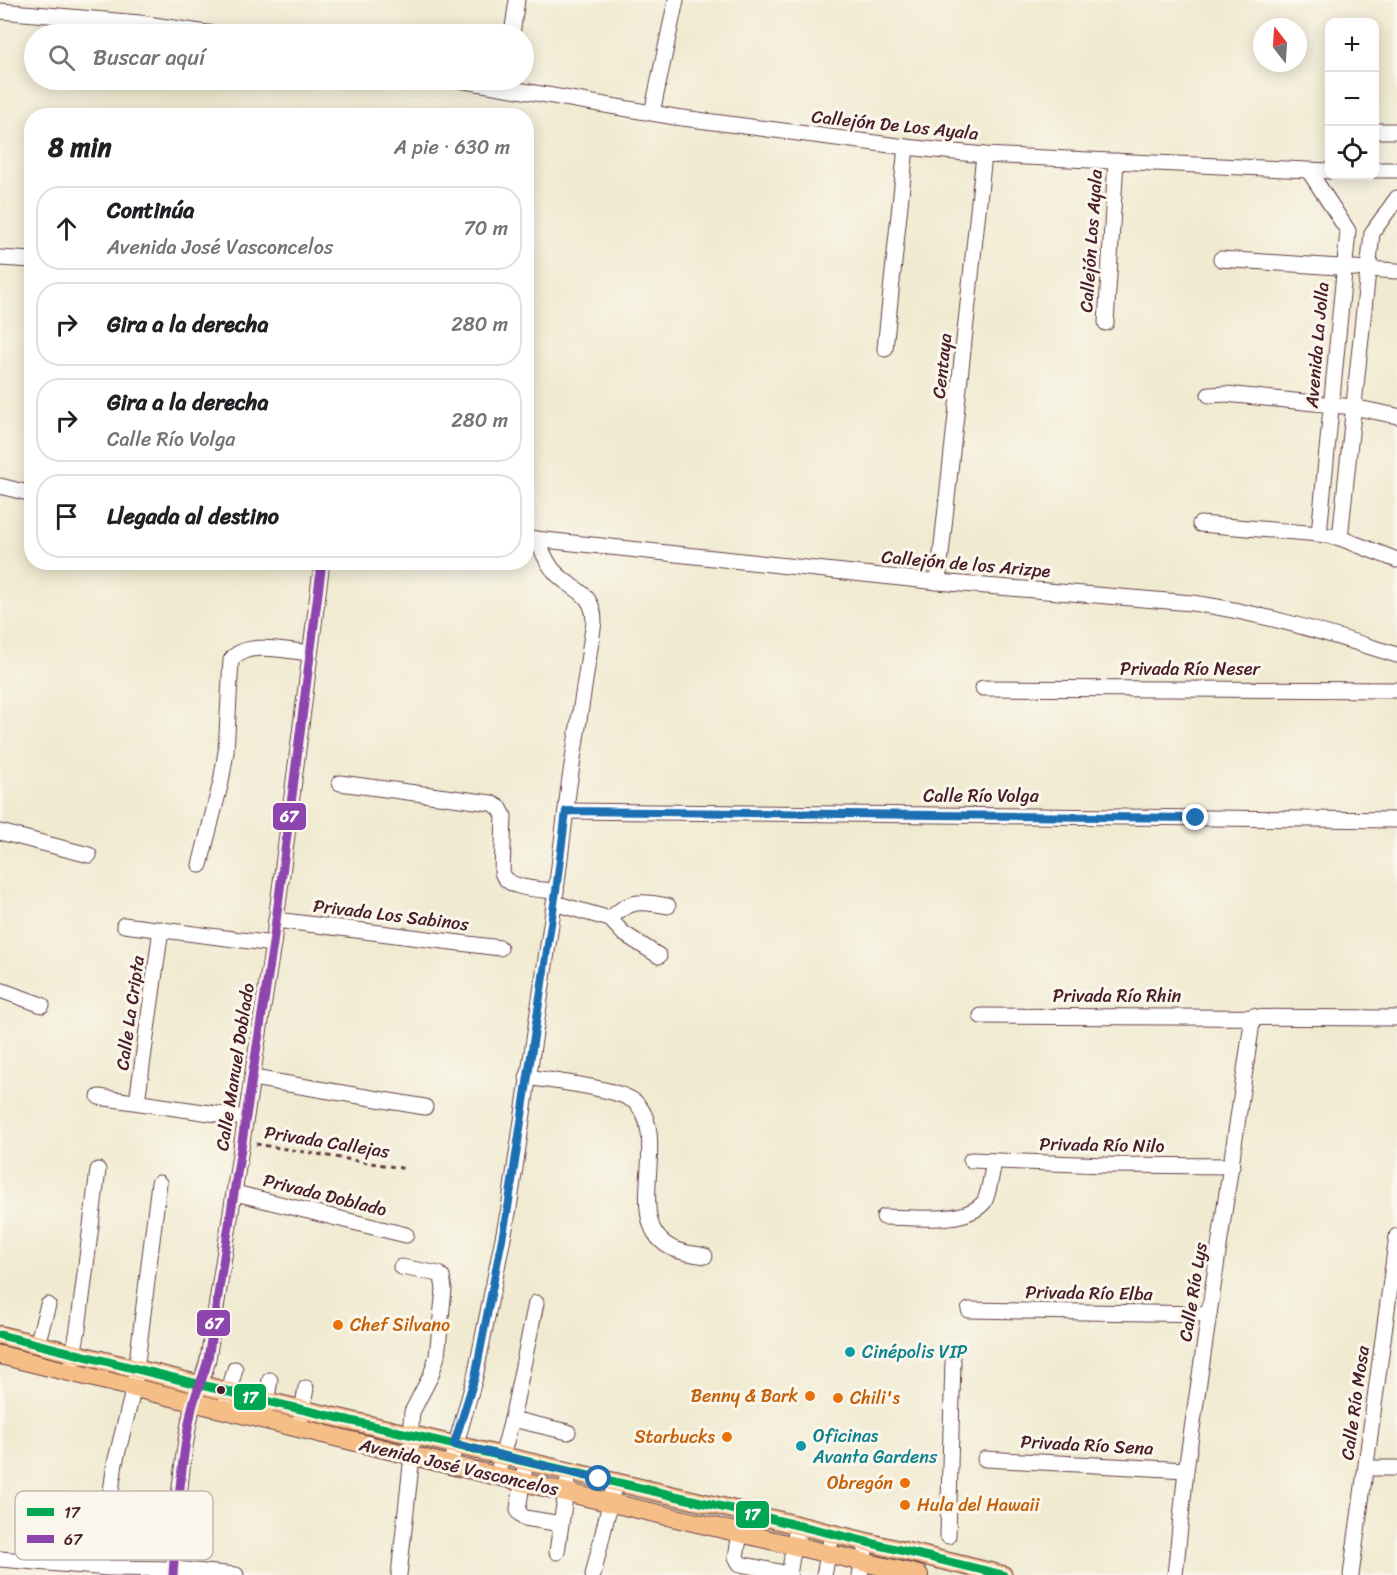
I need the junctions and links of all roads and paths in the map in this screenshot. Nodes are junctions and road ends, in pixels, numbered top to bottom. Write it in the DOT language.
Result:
graph roads {
  1 [pos="517,0"];
  2 [pos="676,0"];
  3 [pos="0,11"];
  4 [pos="147,24"];
  5 [pos="513,24"];
  6 [pos="534,90"];
  7 [pos="652,113"];
  8 [pos="1379,131"];
  9 [pos="1397,131"];
  10 [pos="906,147"];
  11 [pos="984,155"];
  12 [pos="1116,161"];
  13 [pos="1379,170"];
  14 [pos="1397,170"];
  15 [pos="1309,171"];
  16 [pos="1325,171"];
  17 [pos="1397,198"];
  18 [pos="1348,231"];
  19 [pos="1372,233"];
  20 [pos="0,258"];
  21 [pos="1221,259"];
  22 [pos="24,260"];
  23 [pos="1344,268"];
  24 [pos="1368,269"];
  25 [pos="1397,271"];
  26 [pos="1106,323"];
  27 [pos="885,349"];
  28 [pos="1209,395"];
  29 [pos="1332,405"];
  30 [pos="1353,407"];
  31 [pos="1397,416"];
  32 [pos="0,486"];
  33 [pos="24,492"];
  34 [pos="1200,524"];
  35 [pos="1319,534"];
  36 [pos="534,538"];
  37 [pos="1340,538"];
  38 [pos="534,541"];
  39 [pos="1397,560"];
  40 [pos="321,570"];
  41 [pos="938,582"];
  42 [pos="310,653"];
  43 [pos="1397,655"];
  44 [pos="983,688"];
  45 [pos="1397,690"];
  46 [pos="340,783"];
  47 [pos="566,811"];
  48 [pos="1397,820"];
  49 [pos="0,832"];
  50 [pos="89,855"];
  51 [pos="200,865"];
  52 [pos="555,897"];
  53 [pos="668,906"];
  54 [pos="610,919"];
  55 [pos="276,920"];
  56 [pos="124,924"];
  57 [pos="161,929"];
  58 [pos="273,944"];
  59 [pos="500,948"];
  60 [pos="659,956"];
  61 [pos="0,990"];
  62 [pos="42,1005"];
  63 [pos="981,1016"];
  64 [pos="1253,1016"];
  65 [pos="1397,1018"];
  66 [pos="527,1077"];
  67 [pos="253,1078"];
  68 [pos="99,1097"];
  69 [pos="137,1102"];
  70 [pos="425,1107"];
  71 [pos="245,1118"];
  72 [pos="242,1142"];
  73 [pos="971,1160"];
  74 [pos="994,1161"];
  75 [pos="1232,1166"];
  76 [pos="407,1169"];
  77 [pos="98,1170"];
  78 [pos="159,1183"];
  79 [pos="235,1193"];
  80 [pos="884,1217"];
  81 [pos="406,1235"];
  82 [pos="1397,1236"];
  83 [pos="705,1256"];
  84 [pos="401,1267"];
  85 [pos="536,1303"];
  86 [pos="48,1305"];
  87 [pos="969,1310"];
  88 [pos="1209,1314"];
  89 [pos="1391,1322"];
  90 [pos="0,1335"];
  91 [pos="38,1344"];
  92 [pos="74,1352"];
  93 [pos="0,1355"];
  94 [pos="953,1360"];
  95 [pos="235,1369"];
  96 [pos="70,1371"];
  97 [pos="136,1378"];
  98 [pos="270,1380"];
  99 [pos="201,1384"];
  100 [pos="306,1388"];
  101 [pos="226,1401"];
  102 [pos="193,1402"];
  103 [pos="303,1409"];
  104 [pos="265,1410"];
  105 [pos="512,1419"];
  106 [pos="299,1428"];
  107 [pos="568,1432"];
  108 [pos="411,1435"];
  109 [pos="454,1444"];
  110 [pos="412,1455"];
  111 [pos="502,1456"];
  112 [pos="985,1459"];
  113 [pos="526,1461"];
  114 [pos="450,1465"];
  115 [pos="1366,1468"];
  116 [pos="1397,1468"];
  117 [pos="1186,1470"];
  118 [pos="570,1472"];
  119 [pos="497,1476"];
  120 [pos="522,1482"];
  121 [pos="615,1482"];
  122 [pos="111,1491"];
  123 [pos="182,1491"];
  124 [pos="566,1492"];
  125 [pos="610,1502"];
  126 [pos="731,1509"];
  127 [pos="561,1524"];
  128 [pos="797,1526"];
  129 [pos="732,1531"];
  130 [pos="832,1535"];
  131 [pos="948,1536"];
  132 [pos="867,1543"];
  133 [pos="794,1546"];
  134 [pos="891,1548"];
  135 [pos="557,1552"];
  136 [pos="828,1554"];
  137 [pos="0,1559"];
  138 [pos="862,1569"];
  139 [pos="108,1571"];
  140 [pos="887,1571"];
  141 [pos="173,1572"];
  142 [pos="789,1574"];
  143 [pos="236,1575"];
  144 [pos="399,1575"];
  145 [pos="593,1575"];
  146 [pos="824,1575"];
  147 [pos="919,1575"];
  148 [pos="1004,1575"];
  149 [pos="1175,1575"];
  150 [pos="1350,1575"];
  1 -- 5 [label="street"];
  2 -- 7 [label="street"];
  3 -- 4 [label="street"];
  6 -- 7 [label="street, Callejón De Los Ayala"];
  7 -- 10 [label="street, Callejón De Los Ayala"];
  8 -- 9 [label="street"];
  10 -- 11 [label="street, Callejón De Los Ayala"];
  10 -- 27 [label="street"];
  11 -- 12 [label="street, Callejón De Los Ayala"];
  11 -- 41 [label="street, Centaya"];
  12 -- 15 [label="street, Callejón De Los Ayala"];
  12 -- 26 [label="street, Callejón Los Ayala"];
  13 -- 14 [label="street"];
  15 -- 16 [label="street, Callejón De Los Ayala"];
  15 -- 18 [label="street"];
  17 -- 19 [label="street"];
  18 -- 19 [label="street"];
  18 -- 23 [label="street, Avenida La Jolla"];
  19 -- 24 [label="street"];
  20 -- 22 [label="street"];
  21 -- 23 [label="street"];
  23 -- 24 [label="street"];
  23 -- 29 [label="street, Avenida La Jolla"];
  24 -- 25 [label="street"];
  24 -- 30 [label="street"];
  28 -- 29 [label="street"];
  29 -- 30 [label="street"];
  29 -- 35 [label="street, Avenida La Jolla"];
  30 -- 31 [label="street"];
  30 -- 37 [label="street"];
  32 -- 33 [label="street"];
  34 -- 35 [label="street"];
  35 -- 37 [label="street"];
  36 -- 41 [label="street, Callejón de los Arizpe"];
  37 -- 39 [label="street"];
  38 -- 47 [label="street"];
  40 -- 42 [label="street, Calle Manuel Doblado"];
  41 -- 43 [label="street, Callejón de los Arizpe"];
  42 -- 51 [label="street"];
  42 -- 55 [label="street, Calle Manuel Doblado"];
  44 -- 45 [label="street, Privada Río Neser"];
  46 -- 52 [label="street"];
  47 -- 48 [label="street, Calle Río Volga"];
  47 -- 52 [label="street"];
  49 -- 50 [label="street"];
  52 -- 54 [label="street"];
  52 -- 66 [label="street"];
  53 -- 54 [label="street"];
  54 -- 60 [label="street"];
  55 -- 58 [label="street, Calle Manuel Doblado"];
  55 -- 59 [label="street, Privada Los Sabinos"];
  56 -- 57 [label="street"];
  57 -- 58 [label="street"];
  57 -- 69 [label="street, Calle La Cripta"];
  58 -- 67 [label="street, Calle Manuel Doblado"];
  61 -- 62 [label="street"];
  63 -- 64 [label="street, Privada Río Rhin"];
  64 -- 65 [label="street, Privada Río Rhin"];
  64 -- 75 [label="street, Calle Río Lys"];
  66 -- 83 [label="street"];
  66 -- 109 [label="street"];
  67 -- 70 [label="street"];
  67 -- 71 [label="street, Calle Manuel Doblado"];
  68 -- 69 [label="street"];
  69 -- 71 [label="street"];
  71 -- 72 [label="street, Calle Manuel Doblado"];
  72 -- 76 [label="path, Privada Callejas"];
  72 -- 79 [label="street, Calle Manuel Doblado"];
  73 -- 74 [label="street, Privada Río Nilo"];
  74 -- 75 [label="street, Privada Río Nilo"];
  74 -- 80 [label="street"];
  75 -- 88 [label="street, Calle Río Lys"];
  77 -- 92 [label="street"];
  78 -- 97 [label="street"];
  79 -- 81 [label="street, Privada Doblado"];
  79 -- 99 [label="street, Calle Manuel Doblado"];
  82 -- 89 [label="street, Calle Río Mosa"];
  84 -- 108 [label="street"];
  85 -- 105 [label="street"];
  86 -- 91 [label="street"];
  87 -- 88 [label="street, Privada Río Elba"];
  88 -- 117 [label="street, Calle Río Lys"];
  89 -- 115 [label="street, Calle Río Mosa"];
  90 -- 91 [label="main road, Avenida José Vasconcelos"];
  91 -- 92 [label="main road, Avenida José Vasconcelos"];
  92 -- 96 [label="street"];
  92 -- 97 [label="main road, Avenida José Vasconcelos"];
  93 -- 96 [label="main road, Avenida José Vasconcelos"];
  94 -- 131 [label="street"];
  95 -- 101 [label="street"];
  96 -- 97 [label="main road, Avenida José Vasconcelos"];
  97 -- 99 [label="main road, Avenida José Vasconcelos"];
  97 -- 102 [label="main road, Avenida José Vasconcelos"];
  97 -- 122 [label="street"];
  98 -- 104 [label="street"];
  99 -- 101 [label="main road, Avenida José Vasconcelos"];
  99 -- 102 [label="street, Calle Manuel Doblado"];
  100 -- 103 [label="street"];
  101 -- 102 [label="main road, Avenida José Vasconcelos"];
  101 -- 104 [label="main road, Avenida José Vasconcelos"];
  102 -- 123 [label="street, Calle Manuel Doblado"];
  103 -- 104 [label="main road, Avenida José Vasconcelos"];
  103 -- 106 [label="street"];
  103 -- 108 [label="main road, Avenida José Vasconcelos"];
  104 -- 106 [label="main road, Avenida José Vasconcelos"];
  105 -- 107 [label="street"];
  105 -- 111 [label="street"];
  106 -- 110 [label="main road, Avenida José Vasconcelos"];
  108 -- 109 [label="main road, Avenida José Vasconcelos"];
  108 -- 110 [label="street"];
  109 -- 111 [label="main road, Avenida José Vasconcelos"];
  109 -- 114 [label="street"];
  110 -- 114 [label="main road, Avenida José Vasconcelos"];
  110 -- 144 [label="street"];
  111 -- 113 [label="main road, Avenida José Vasconcelos"];
  111 -- 119 [label="street"];
  112 -- 117 [label="street, Privada Río Sena"];
  113 -- 118 [label="main road, Avenida José Vasconcelos"];
  113 -- 120 [label="street"];
  114 -- 119 [label="main road, Avenida José Vasconcelos"];
  115 -- 116 [label="street"];
  115 -- 150 [label="street, Calle Río Mosa"];
  117 -- 149 [label="street, Calle Río Lys"];
  118 -- 121 [label="main road, Avenida José Vasconcelos"];
  118 -- 124 [label="street"];
  119 -- 120 [label="main road, Avenida José Vasconcelos"];
  120 -- 124 [label="main road, Avenida José Vasconcelos"];
  120 -- 127 [label="street"];
  121 -- 125 [label="street"];
  121 -- 126 [label="main road, Avenida José Vasconcelos"];
  124 -- 125 [label="main road, Avenida José Vasconcelos"];
  124 -- 127 [label="street"];
  125 -- 129 [label="main road, Avenida José Vasconcelos"];
  125 -- 145 [label="street"];
  126 -- 128 [label="main road, Avenida José Vasconcelos"];
  126 -- 129 [label="street"];
  127 -- 135 [label="street"];
  128 -- 130 [label="main road, Avenida José Vasconcelos"];
  128 -- 133 [label="street"];
  129 -- 133 [label="main road, Avenida José Vasconcelos"];
  129 -- 142 [label="street"];
  130 -- 132 [label="main road, Avenida José Vasconcelos"];
  130 -- 136 [label="street"];
  132 -- 134 [label="main road, Avenida José Vasconcelos"];
  132 -- 138 [label="street"];
  133 -- 136 [label="main road, Avenida José Vasconcelos"];
  133 -- 142 [label="street"];
  134 -- 140 [label="street"];
  134 -- 148 [label="main road, Avenida José Vasconcelos"];
  136 -- 138 [label="main road, Avenida José Vasconcelos"];
  136 -- 146 [label="street"];
  137 -- 139 [label="street"];
  138 -- 140 [label="main road, Avenida José Vasconcelos"];
  139 -- 141 [label="street"];
  140 -- 147 [label="main road, Avenida José Vasconcelos"];
  141 -- 143 [label="street"];
}
